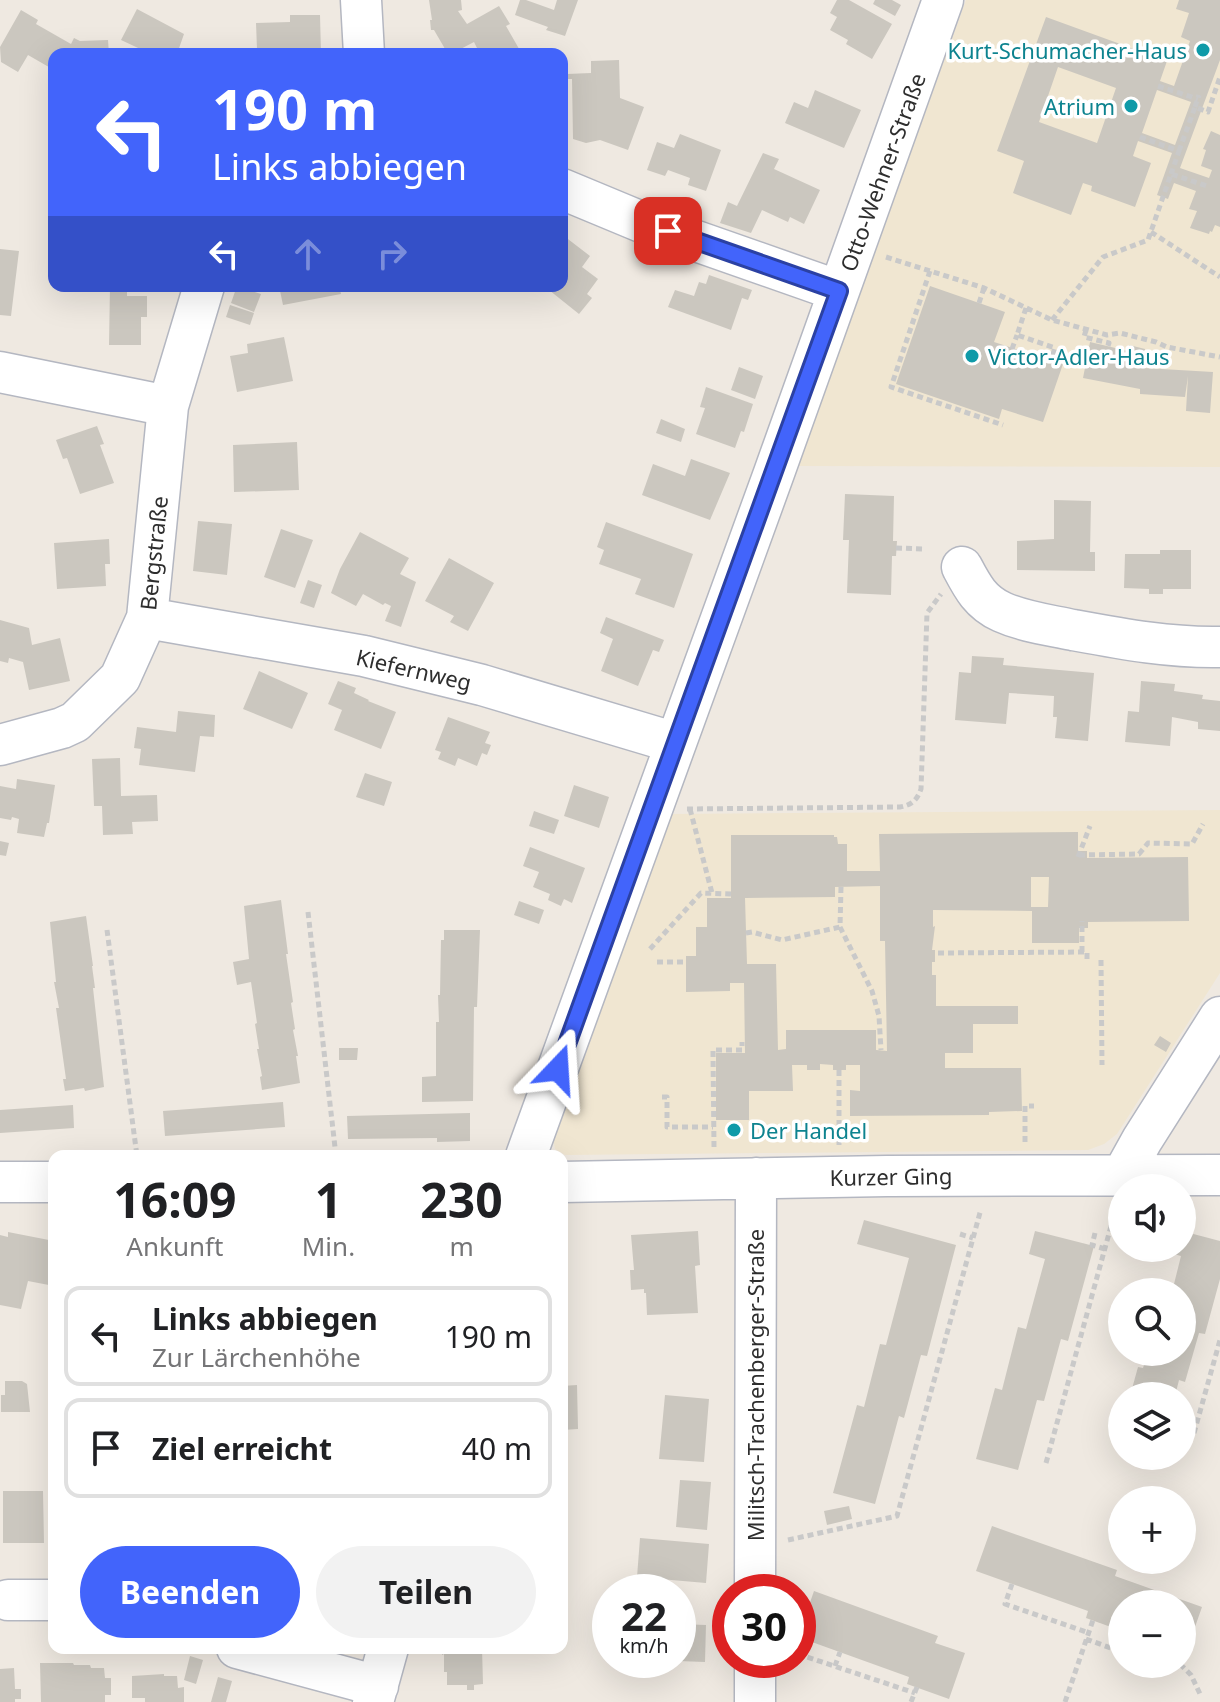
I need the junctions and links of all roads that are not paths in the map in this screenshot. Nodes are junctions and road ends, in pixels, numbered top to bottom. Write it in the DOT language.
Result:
graph roads {
  1 [pos="361,0"];
  2 [pos="943,0"];
  3 [pos="364,48"];
  4 [pos="568,191"];
  5 [pos="839,291"];
  6 [pos="202,292"];
  7 [pos="0,372"];
  8 [pos="168,406"];
  9 [pos="962,567"];
  10 [pos="147,618"];
  11 [pos="1220,647"];
  12 [pos="676,743"];
  13 [pos="0,745"];
  14 [pos="1220,1017"];
  15 [pos="528,1150"];
  16 [pos="1126,1174"];
  17 [pos="1220,1175"];
  18 [pos="756,1178"];
  19 [pos="1196,1178"];
  20 [pos="0,1182"];
  21 [pos="48,1182"];
  22 [pos="568,1182"];
  23 [pos="1108,1184"];
  24 [pos="755,1574"];
  25 [pos="8,1600"];
  26 [pos="48,1600"];
  27 [pos="265,1654"];
  28 [pos="755,1678"];
  29 [pos="380,1679"];
  30 [pos="755,1702"];
  1 -- 3 [label="street"];
  2 -- 5 [label="street, Otto-Wehner-Straße"];
  4 -- 5 [label="street"];
  5 -- 12 [label="street, Otto-Wehner-Straße"];
  6 -- 8 [label="street, Bergstraße"];
  7 -- 8 [label="street"];
  8 -- 10 [label="street, Bergstraße"];
  9 -- 11 [label="street"];
  10 -- 12 [label="street, Kiefernweg"];
  10 -- 13 [label="street, Bergstraße"];
  12 -- 15 [label="street, Otto-Wehner-Straße"];
  14 -- 16 [label="street"];
  17 -- 19 [label="street, Kurzer Ging"];
  18 -- 22 [label="street, Kurzer Ging"];
  18 -- 23 [label="street, Kurzer Ging"];
  18 -- 24 [label="street, Militsch-Trachenberger-Straße"];
  20 -- 21 [label="street"];
  25 -- 26 [label="street"];
  27 -- 29 [label="street"];
  28 -- 30 [label="street"];
}
